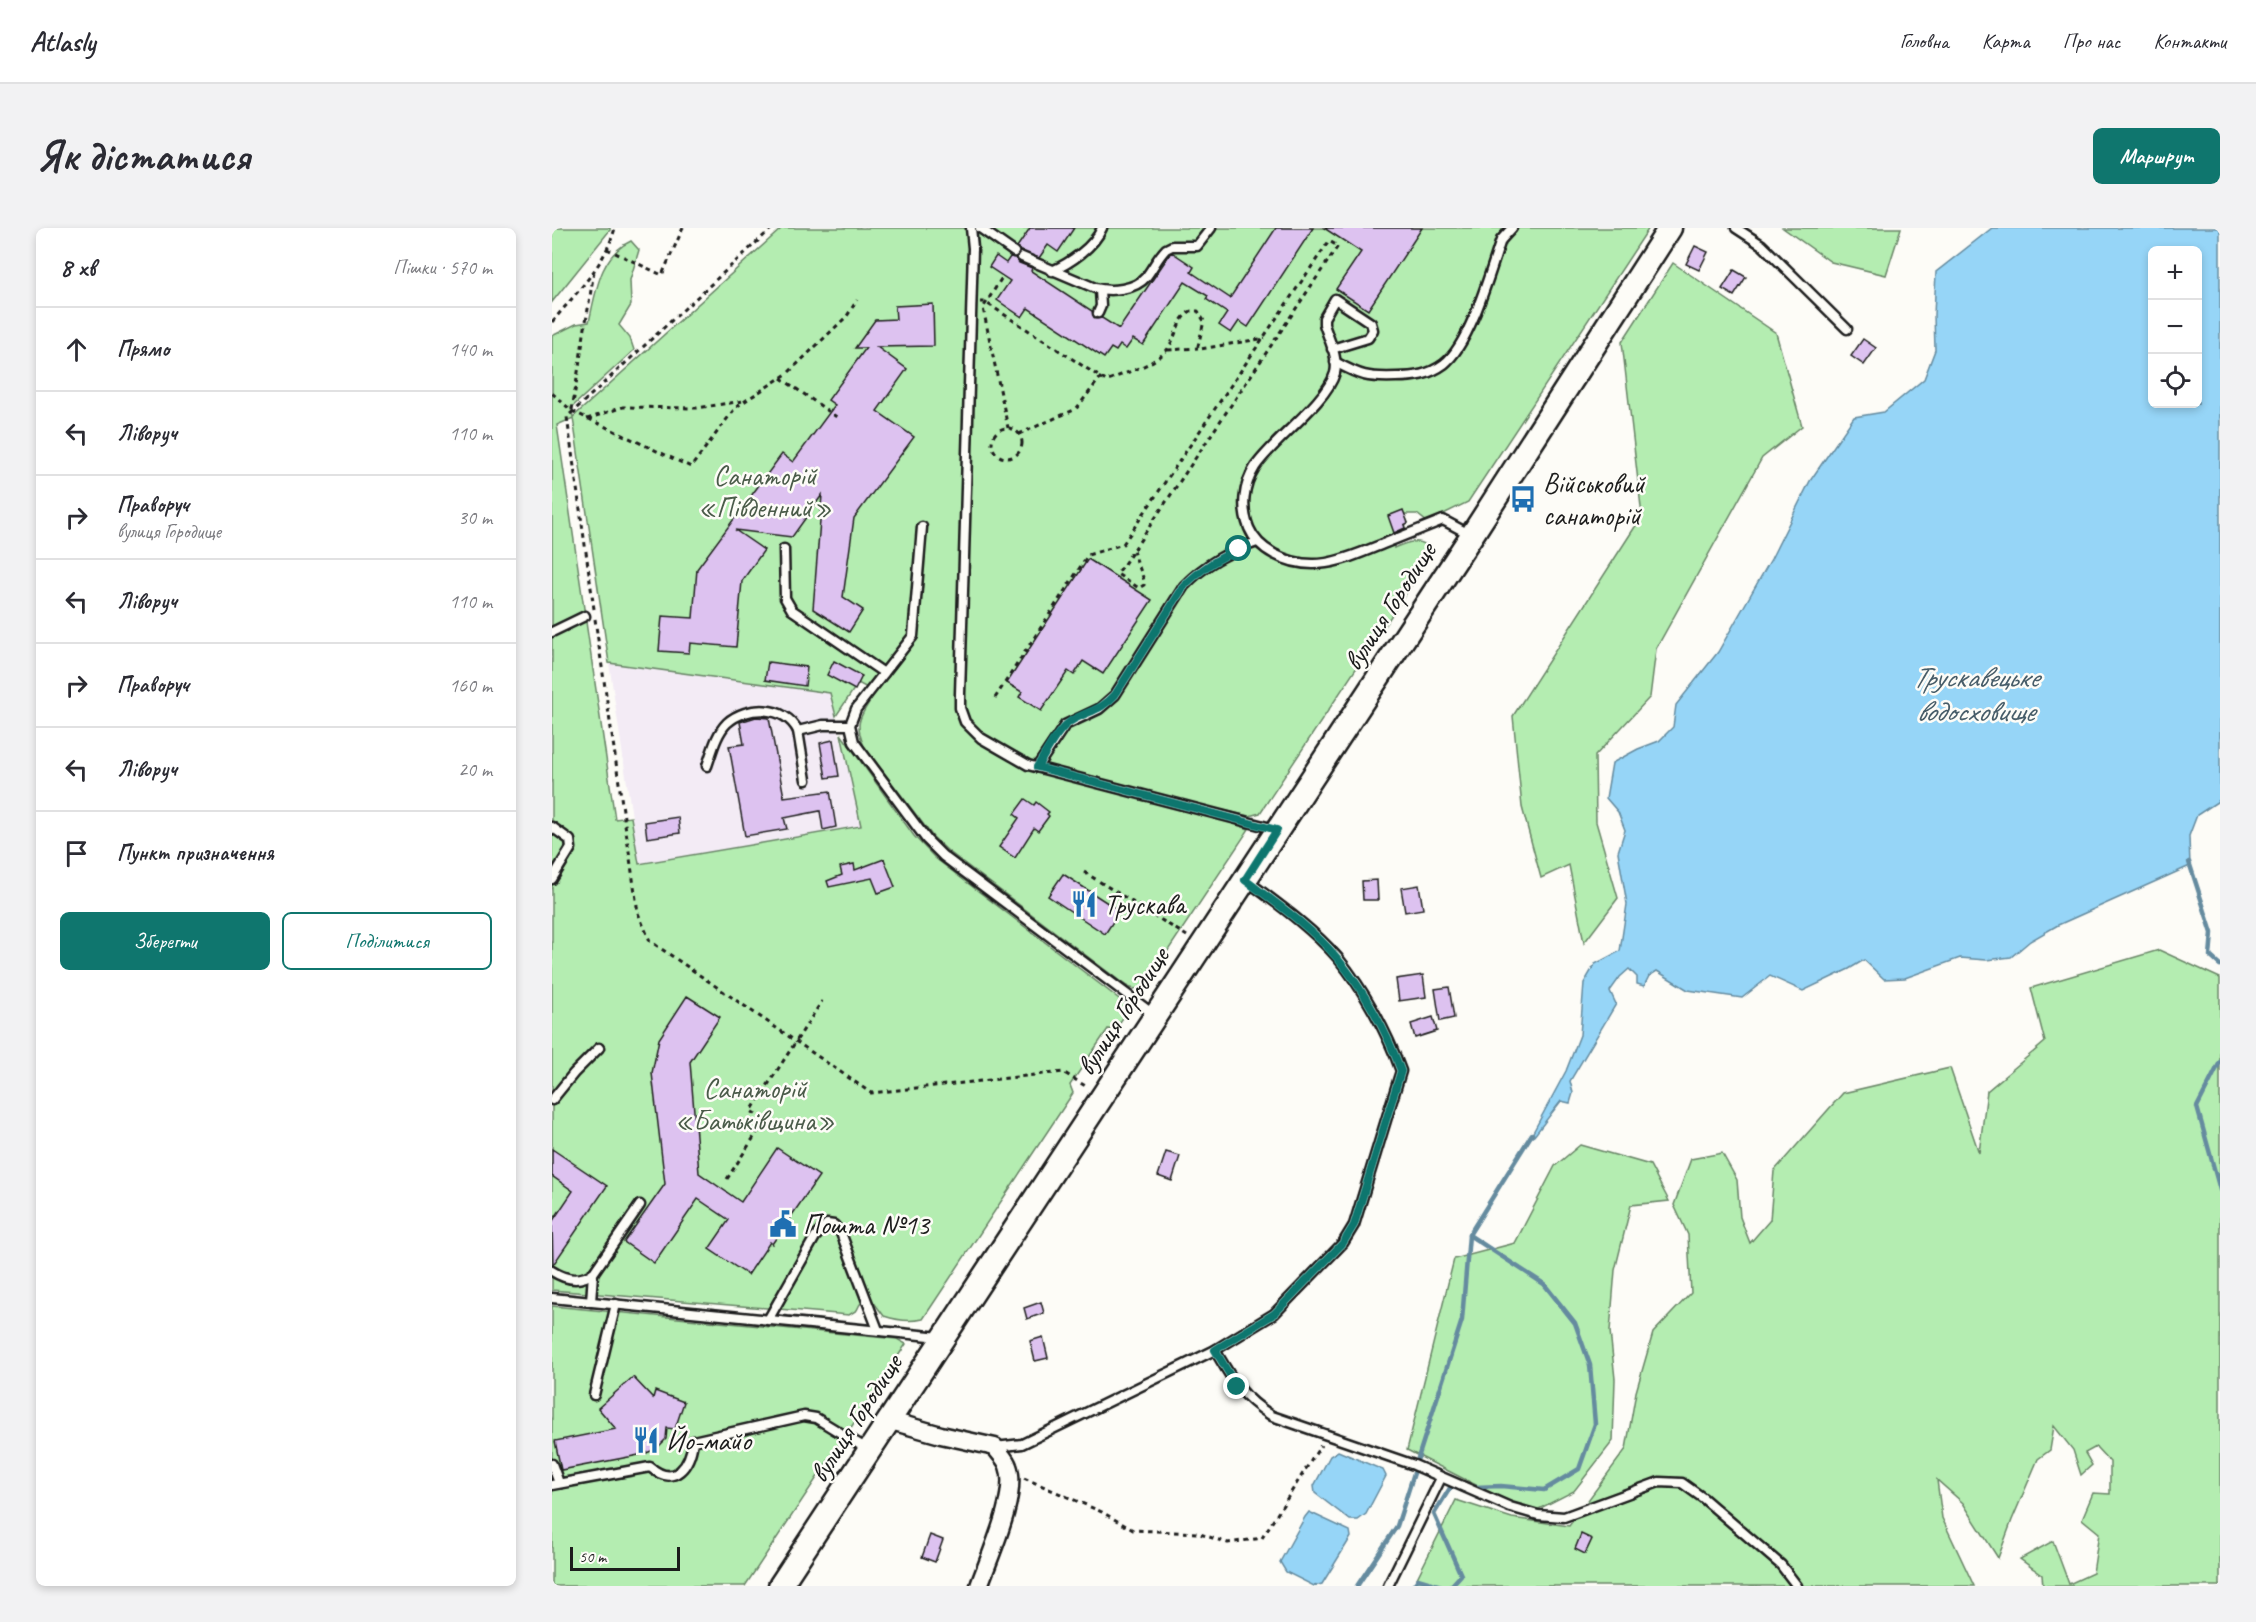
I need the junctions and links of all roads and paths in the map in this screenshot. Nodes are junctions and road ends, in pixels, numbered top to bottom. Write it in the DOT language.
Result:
graph roads {
  1 [pos="615,228"];
  2 [pos="683,228"];
  3 [pos="772,228"];
  4 [pos="971,228"];
  5 [pos="980,228"];
  6 [pos="1102,228"];
  7 [pos="1211,228"];
  8 [pos="1512,228"];
  9 [pos="1670,228"];
  10 [pos="1737,228"];
  11 [pos="606,249"];
  12 [pos="594,271"];
  13 [pos="1052,271"];
  14 [pos="1001,279"];
  15 [pos="1100,290"];
  16 [pos="857,300"];
  17 [pos="985,302"];
  18 [pos="970,304"];
  19 [pos="1098,313"];
  20 [pos="552,322"];
  21 [pos="1847,329"];
  22 [pos="1265,338"];
  23 [pos="1198,348"];
  24 [pos="1332,349"];
  25 [pos="1168,350"];
  26 [pos="1335,362"];
  27 [pos="1101,377"];
  28 [pos="781,378"];
  29 [pos="552,393"];
  30 [pos="744,401"];
  31 [pos="572,411"];
  32 [pos="838,418"];
  33 [pos="587,419"];
  34 [pos="1008,428"];
  35 [pos="1019,434"];
  36 [pos="922,527"];
  37 [pos="1472,535"];
  38 [pos="1257,542"];
  39 [pos="784,549"];
  40 [pos="1133,551"];
  41 [pos="585,616"];
  42 [pos="565,626"];
  43 [pos="552,632"];
  44 [pos="552,640"];
  45 [pos="884,673"];
  46 [pos="995,698"];
  47 [pos="850,725"];
  48 [pos="798,731"];
  49 [pos="707,766"];
  50 [pos="1037,767"];
  51 [pos="806,780"];
  52 [pos="552,827"];
  53 [pos="1277,830"];
  54 [pos="1084,872"];
  55 [pos="552,879"];
  56 [pos="1245,880"];
  57 [pos="1187,936"];
  58 [pos="822,1001"];
  59 [pos="1155,1015"];
  60 [pos="796,1042"];
  61 [pos="599,1048"];
  62 [pos="1087,1087"];
  63 [pos="552,1100"];
  64 [pos="727,1179"];
  65 [pos="640,1205"];
  66 [pos="552,1271"];
  67 [pos="593,1273"];
  68 [pos="552,1298"];
  69 [pos="591,1302"];
  70 [pos="616,1304"];
  71 [pos="768,1320"];
  72 [pos="878,1330"];
  73 [pos="944,1338"];
  74 [pos="1215,1350"];
  75 [pos="594,1395"];
  76 [pos="891,1421"];
  77 [pos="1330,1435"];
  78 [pos="995,1447"];
  79 [pos="870,1450"];
  80 [pos="552,1464"];
  81 [pos="1009,1471"];
  82 [pos="1441,1478"];
  83 [pos="555,1484"];
  84 [pos="780,1586"];
  85 [pos="979,1586"];
  86 [pos="1388,1586"];
  87 [pos="1797,1586"];
  1 -- 11 [label="path"];
  2 -- 11 [label="path"];
  3 -- 31 [label="path"];
  4 -- 18 [label="lane"];
  5 -- 13 [label="lane"];
  6 -- 13 [label="lane"];
  7 -- 15 [label="lane"];
  8 -- 26 [label="lane"];
  9 -- 37 [label="street, вулиця Городище"];
  10 -- 21 [label="lane"];
  11 -- 12 [label="path"];
  12 -- 20 [label="path"];
  12 -- 31 [label="path"];
  13 -- 15 [label="lane"];
  14 -- 17 [label="path"];
  15 -- 19 [label="lane"];
  16 -- 28 [label="path"];
  17 -- 18 [label="path"];
  17 -- 27 [label="path"];
  17 -- 34 [label="path"];
  18 -- 50 [label="lane"];
  22 -- 23 [label="path"];
  22 -- 40 [label="path"];
  22 -- 46 [label="path"];
  23 -- 25 [label="path"];
  23 -- 25 [label="path"];
  24 -- 24 [label="lane"];
  24 -- 26 [label="lane"];
  25 -- 27 [label="path"];
  26 -- 38 [label="lane"];
  27 -- 35 [label="path"];
  28 -- 30 [label="path"];
  28 -- 32 [label="path"];
  29 -- 31 [label="path"];
  30 -- 33 [label="path"];
  30 -- 33 [label="path"];
  31 -- 33 [label="path"];
  31 -- 60 [label="path"];
  34 -- 35 [label="path"];
  34 -- 35 [label="path"];
  36 -- 45 [label="lane"];
  37 -- 38 [label="lane"];
  37 -- 53 [label="street, вулиця Городище"];
  38 -- 50 [label="lane"];
  39 -- 45 [label="lane"];
  40 -- 40 [label="path"];
  41 -- 42 [label="lane"];
  42 -- 43 [label="lane"];
  42 -- 44 [label="lane"];
  45 -- 47 [label="lane"];
  47 -- 48 [label="lane"];
  47 -- 59 [label="lane"];
  48 -- 49 [label="lane"];
  48 -- 51 [label="lane"];
  50 -- 53 [label="lane"];
  52 -- 55 [label="lane"];
  53 -- 56 [label="street, вулиця Городище"];
  54 -- 57 [label="path"];
  56 -- 59 [label="street, вулиця Городище"];
  56 -- 74 [label="lane"];
  58 -- 60 [label="path"];
  59 -- 73 [label="street, вулиця Городище"];
  60 -- 62 [label="path"];
  60 -- 64 [label="path"];
  61 -- 63 [label="lane"];
  65 -- 67 [label="lane"];
  66 -- 67 [label="lane"];
  67 -- 69 [label="lane"];
  68 -- 69 [label="lane"];
  69 -- 70 [label="lane"];
  70 -- 71 [label="lane"];
  70 -- 75 [label="lane"];
  71 -- 72 [label="lane"];
  71 -- 72 [label="lane"];
  72 -- 73 [label="lane"];
  73 -- 76 [label="street, вулиця Городище"];
  74 -- 77 [label="lane"];
  74 -- 78 [label="lane"];
  76 -- 78 [label="street"];
  76 -- 79 [label="street, вулиця Городище"];
  77 -- 81 [label="path"];
  77 -- 82 [label="lane"];
  78 -- 81 [label="street"];
  79 -- 83 [label="lane"];
  79 -- 84 [label="street, вулиця Городище"];
  80 -- 83 [label="lane"];
  81 -- 85 [label="street"];
  82 -- 86 [label="lane"];
  82 -- 87 [label="lane"];
}
